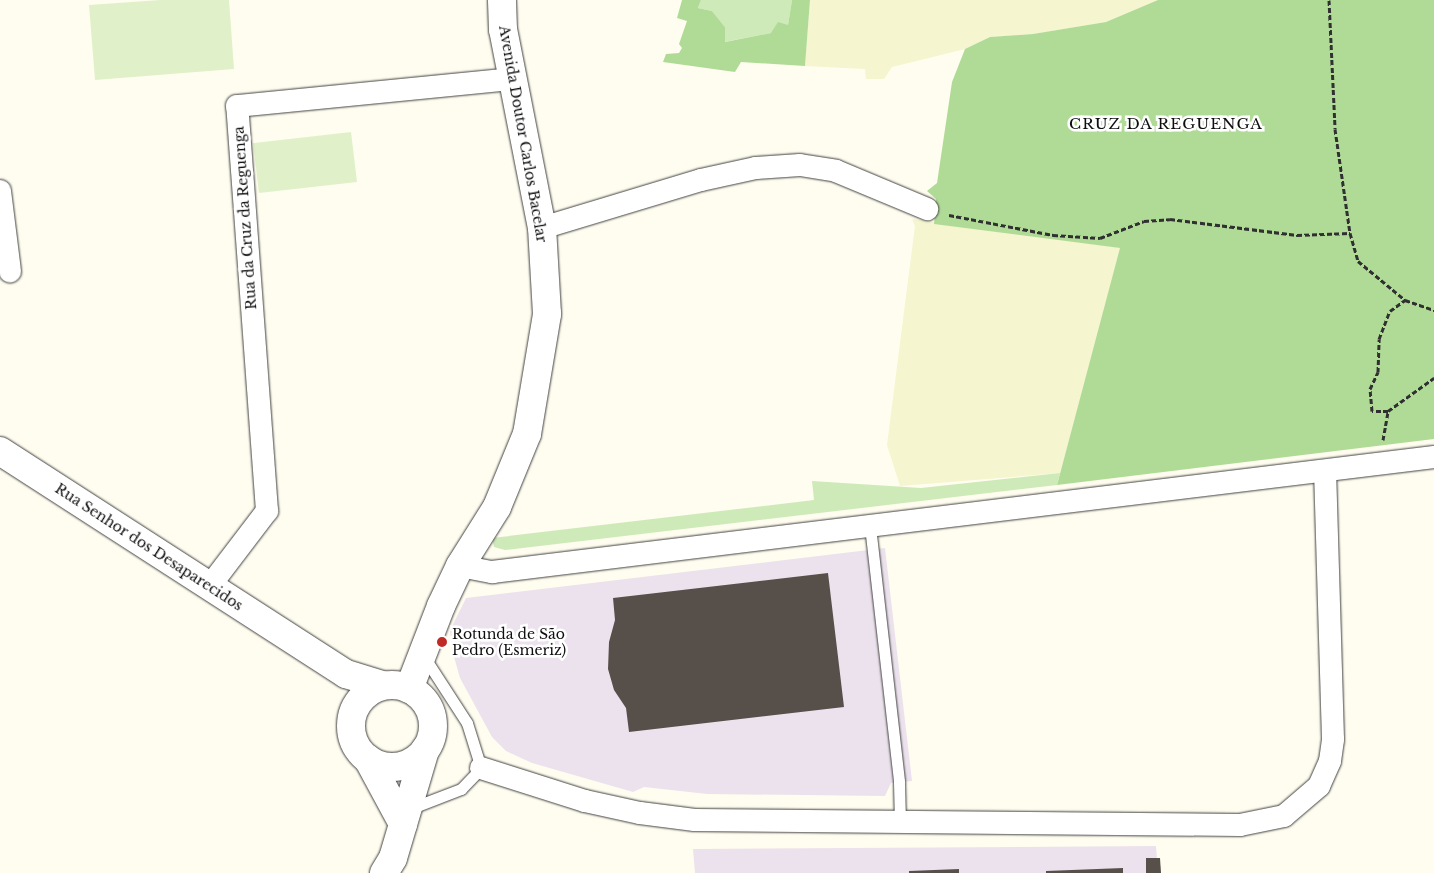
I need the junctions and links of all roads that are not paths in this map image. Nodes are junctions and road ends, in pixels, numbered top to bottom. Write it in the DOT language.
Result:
graph roads {
  1 [pos="502,0"];
  2 [pos="513,78"];
  3 [pos="0,191"];
  4 [pos="926,209"];
  5 [pos="542,228"];
  6 [pos="10,271"];
  7 [pos="0,451"];
  8 [pos="1434,457"];
  9 [pos="1325,471"];
  10 [pos="870,526"];
  11 [pos="460,566"];
  12 [pos="209,587"];
  13 [pos="299,640"];
  14 [pos="428,663"];
  15 [pos="396,687"];
  16 [pos="351,718"];
  17 [pos="425,750"];
  18 [pos="368,759"];
  19 [pos="481,768"];
  20 [pos="405,817"];
  21 [pos="900,823"];
  22 [pos="384,873"];
  1 -- 2 [label="street, Avenida Doutor Carlos Bacelar"];
  2 -- 5 [label="street, Avenida Doutor Carlos Bacelar"];
  2 -- 12 [label="street, Rua da Cruz da Reguenga"];
  3 -- 6 [label="street"];
  4 -- 5 [label="street"];
  5 -- 11 [label="street, Avenida Doutor Carlos Bacelar"];
  7 -- 12 [label="street, Rua Senhor dos Desaparecidos"];
  8 -- 9 [label="street"];
  9 -- 10 [label="street"];
  9 -- 21 [label="street"];
  10 -- 11 [label="street"];
  10 -- 21 [label="lane"];
  11 -- 15 [label="street, Avenida Doutor Carlos Bacelar"];
  12 -- 13 [label="street, Rua Senhor dos Desaparecidos"];
  13 -- 15 [label="street, Rua Senhor dos Desaparecidos"];
  13 -- 16 [label="street, Rua Senhor dos Desaparecidos"];
  14 -- 19 [label="lane"];
  15 -- 16 [label="street"];
  15 -- 17 [label="street"];
  16 -- 18 [label="street"];
  17 -- 18 [label="street"];
  17 -- 20 [label="street"];
  18 -- 20 [label="street"];
  19 -- 20 [label="lane"];
  19 -- 21 [label="street"];
  20 -- 22 [label="street"];
}
